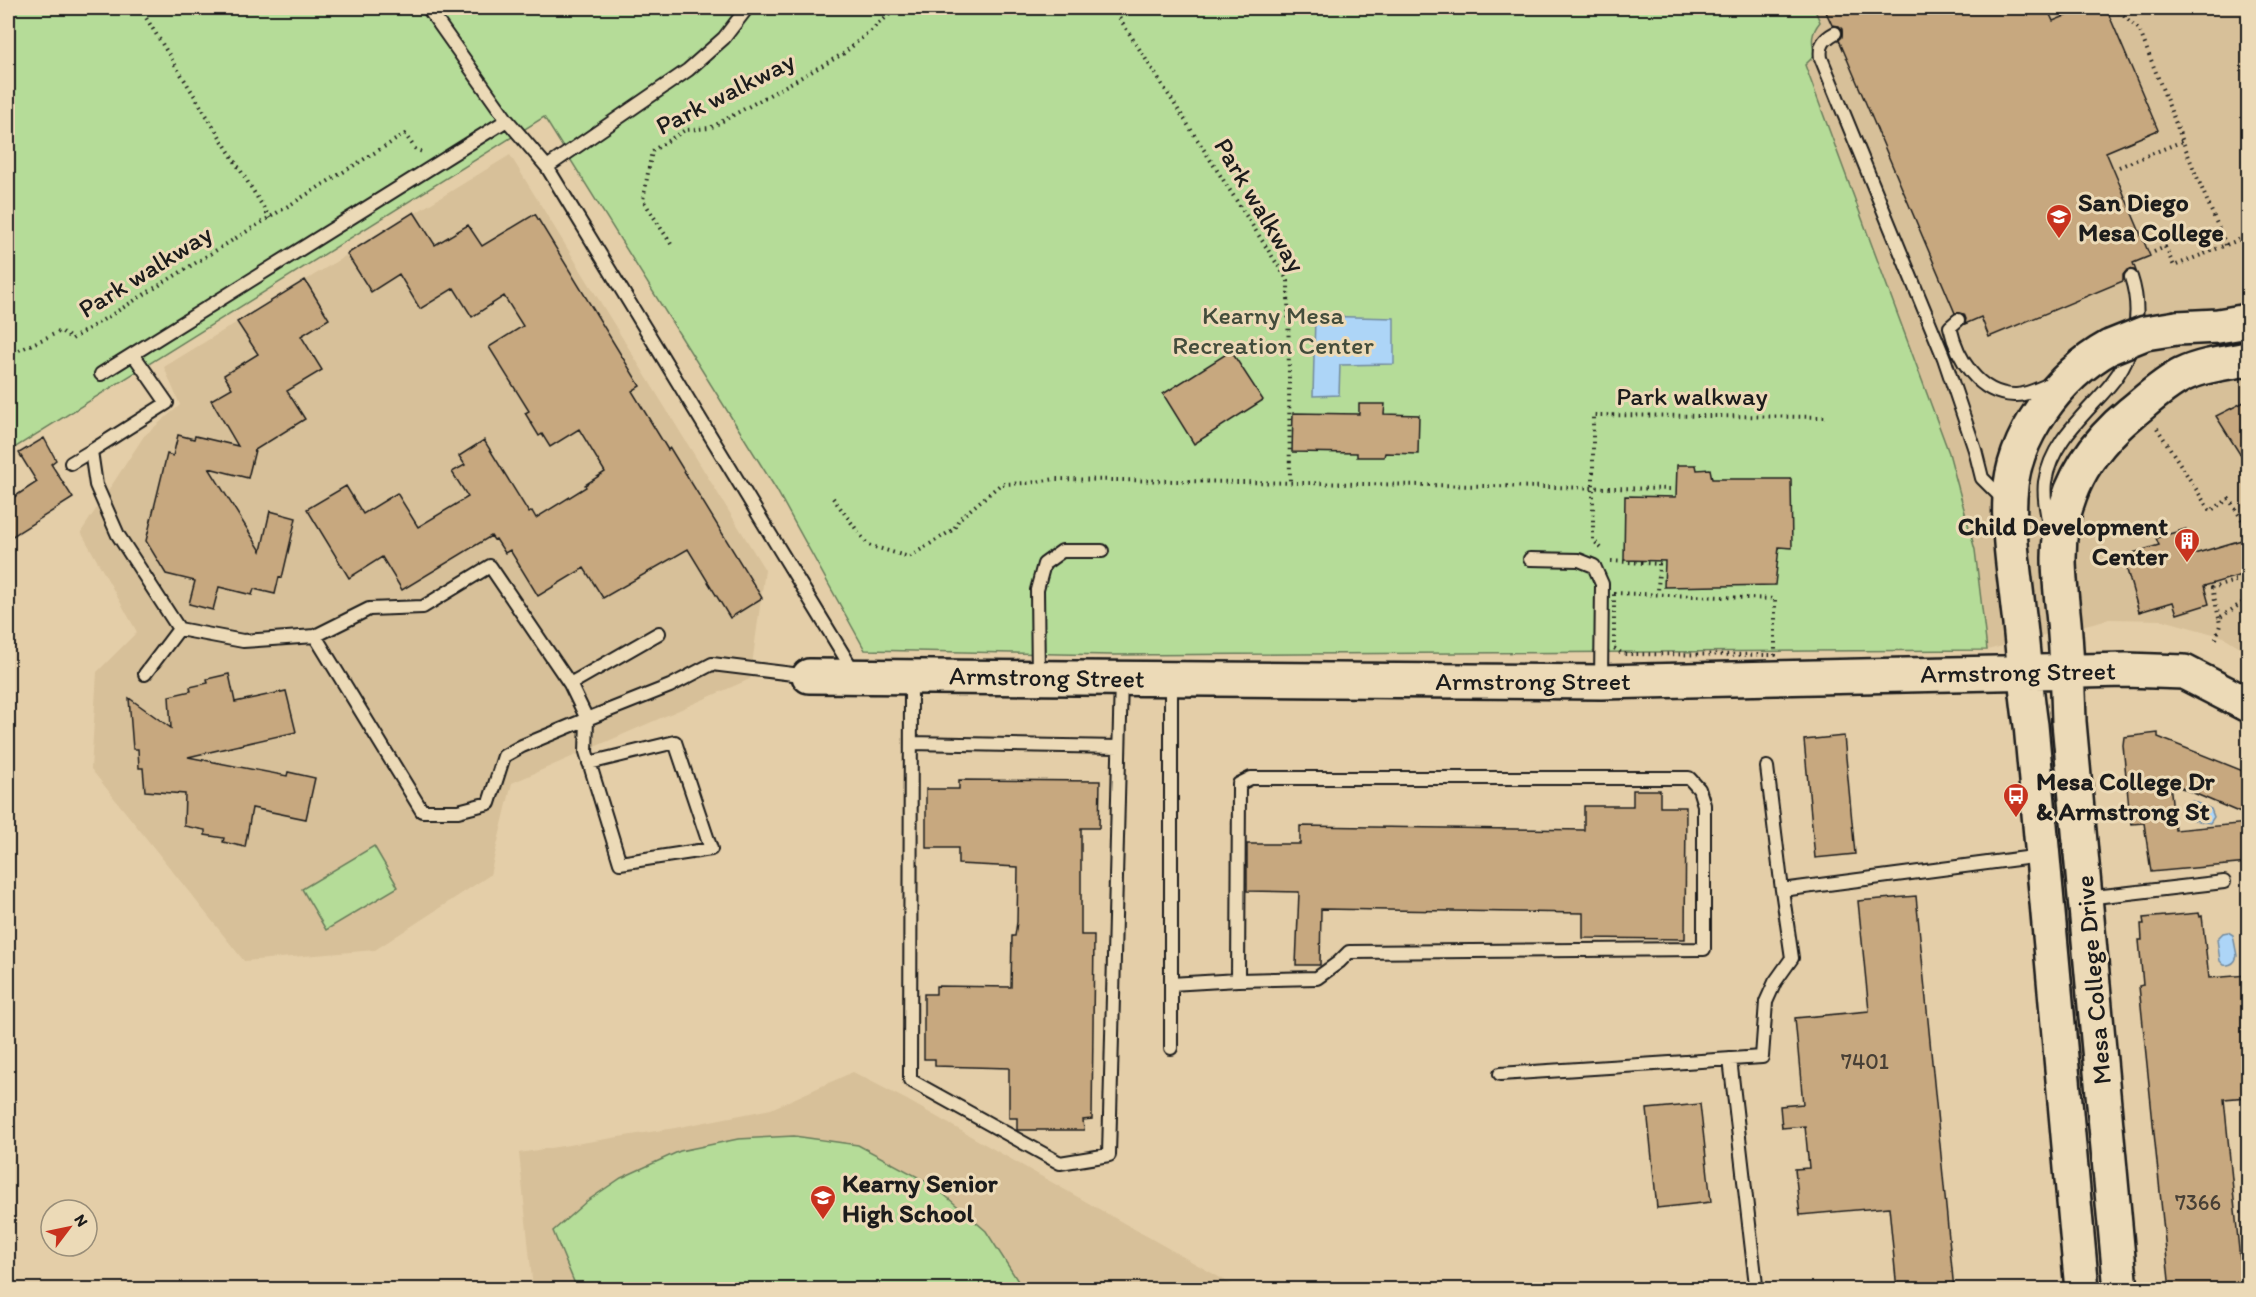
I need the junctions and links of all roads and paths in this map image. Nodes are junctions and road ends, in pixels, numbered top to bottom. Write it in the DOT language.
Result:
graph roads {
  1 [pos="140,8"];
  2 [pos="428,8"];
  3 [pos="747,8"];
  4 [pos="897,8"];
  5 [pos="1113,8"];
  6 [pos="2114,8"];
  7 [pos="1835,33"];
  8 [pos="507,120"];
  9 [pos="2183,141"];
  10 [pos="432,147"];
  11 [pos="2119,166"];
  12 [pos="547,167"];
  13 [pos="270,218"];
  14 [pos="2248,236"];
  15 [pos="671,244"];
  16 [pos="2226,245"];
  17 [pos="2154,252"];
  18 [pos="2131,278"];
  19 [pos="1958,320"];
  20 [pos="2248,321"];
  21 [pos="134,354"];
  22 [pos="8,355"];
  23 [pos="2248,359"];
  24 [pos="101,374"];
  25 [pos="2068,377"];
  26 [pos="1828,417"];
  27 [pos="2157,428"];
  28 [pos="91,451"];
  29 [pos="70,463"];
  30 [pos="1290,483"];
  31 [pos="1593,488"];
  32 [pos="1672,489"];
  33 [pos="833,498"];
  34 [pos="2010,505"];
  35 [pos="2248,529"];
  36 [pos="1102,551"];
  37 [pos="1530,559"];
  38 [pos="2059,559"];
  39 [pos="1611,560"];
  40 [pos="1612,571"];
  41 [pos="2248,577"];
  42 [pos="1613,582"];
  43 [pos="1614,593"];
  44 [pos="1658,594"];
  45 [pos="2248,599"];
  46 [pos="2219,618"];
  47 [pos="179,629"];
  48 [pos="658,633"];
  49 [pos="315,636"];
  50 [pos="2216,639"];
  51 [pos="2068,671"];
  52 [pos="2023,672"];
  53 [pos="145,674"];
  54 [pos="856,675"];
  55 [pos="809,676"];
  56 [pos="911,676"];
  57 [pos="1038,677"];
  58 [pos="1121,678"];
  59 [pos="1172,678"];
  60 [pos="1601,682"];
  61 [pos="570,684"];
  62 [pos="2248,705"];
  63 [pos="587,719"];
  64 [pos="911,743"];
  65 [pos="1119,747"];
  66 [pos="589,763"];
  67 [pos="1767,767"];
  68 [pos="2042,856"];
  69 [pos="2224,882"];
  70 [pos="1782,890"];
  71 [pos="2085,898"];
  72 [pos="1239,980"];
  73 [pos="1171,984"];
  74 [pos="1171,1048"];
  75 [pos="1730,1059"];
  76 [pos="1500,1074"];
  77 [pos="1756,1285"];
  78 [pos="2082,1290"];
  79 [pos="2121,1290"];
  1 -- 13 [label="path"];
  2 -- 8 [label="lane"];
  3 -- 12 [label="lane"];
  4 -- 15 [label="path, Park walkway"];
  5 -- 30 [label="path, Park walkway"];
  6 -- 9 [label="path"];
  7 -- 34 [label="lane"];
  8 -- 12 [label="lane"];
  8 -- 21 [label="lane"];
  9 -- 11 [label="path"];
  9 -- 16 [label="path"];
  10 -- 13 [label="path, Park walkway"];
  12 -- 54 [label="lane"];
  13 -- 22 [label="path, Park walkway"];
  14 -- 16 [label="path"];
  16 -- 17 [label="path"];
  18 -- 38 [label="lane"];
  19 -- 25 [label="lane"];
  20 -- 25 [label="street, Mesa College Drive, bridge"];
  21 -- 24 [label="lane"];
  21 -- 28 [label="lane"];
  23 -- 38 [label="street, Mesa College Drive"];
  25 -- 34 [label="street, Mesa College Drive"];
  26 -- 31 [label="path, Park walkway"];
  27 -- 35 [label="path"];
  28 -- 29 [label="lane"];
  28 -- 47 [label="lane"];
  30 -- 31 [label="path"];
  30 -- 33 [label="path"];
  31 -- 32 [label="path"];
  31 -- 39 [label="path, Park walkway"];
  34 -- 52 [label="street, Mesa College Drive"];
  36 -- 57 [label="lane"];
  37 -- 60 [label="lane"];
  38 -- 51 [label="street, Mesa College Drive"];
  39 -- 40 [label="path"];
  39 -- 44 [label="path"];
  41 -- 46 [label="path"];
  42 -- 43 [label="path"];
  43 -- 44 [label="path"];
  43 -- 44 [label="path"];
  45 -- 46 [label="path"];
  46 -- 50 [label="path"];
  47 -- 49 [label="lane"];
  47 -- 53 [label="lane"];
  48 -- 61 [label="lane"];
  49 -- 61 [label="lane"];
  49 -- 63 [label="lane"];
  51 -- 52 [label="street, Armstrong Street"];
  51 -- 62 [label="street, Armstrong Street"];
  51 -- 71 [label="street, Mesa College Drive"];
  52 -- 60 [label="street, Armstrong Street"];
  52 -- 68 [label="street, Mesa College Drive"];
  54 -- 55 [label="street, Armstrong Street"];
  54 -- 56 [label="street, Armstrong Street"];
  55 -- 63 [label="lane"];
  56 -- 57 [label="street, Armstrong Street"];
  56 -- 64 [label="lane"];
  57 -- 58 [label="street, Armstrong Street"];
  58 -- 59 [label="street, Armstrong Street"];
  58 -- 65 [label="lane"];
  59 -- 60 [label="street, Armstrong Street"];
  59 -- 73 [label="lane"];
  61 -- 63 [label="lane"];
  63 -- 66 [label="lane"];
  64 -- 65 [label="lane"];
  64 -- 65 [label="lane"];
  66 -- 66 [label="lane"];
  67 -- 70 [label="lane"];
  68 -- 70 [label="lane"];
  68 -- 78 [label="street, Mesa College Drive"];
  69 -- 71 [label="lane"];
  70 -- 75 [label="lane"];
  71 -- 79 [label="street, Mesa College Drive"];
  72 -- 72 [label="lane"];
  72 -- 73 [label="lane"];
  73 -- 74 [label="lane"];
  75 -- 76 [label="lane"];
  75 -- 77 [label="lane"];
}
